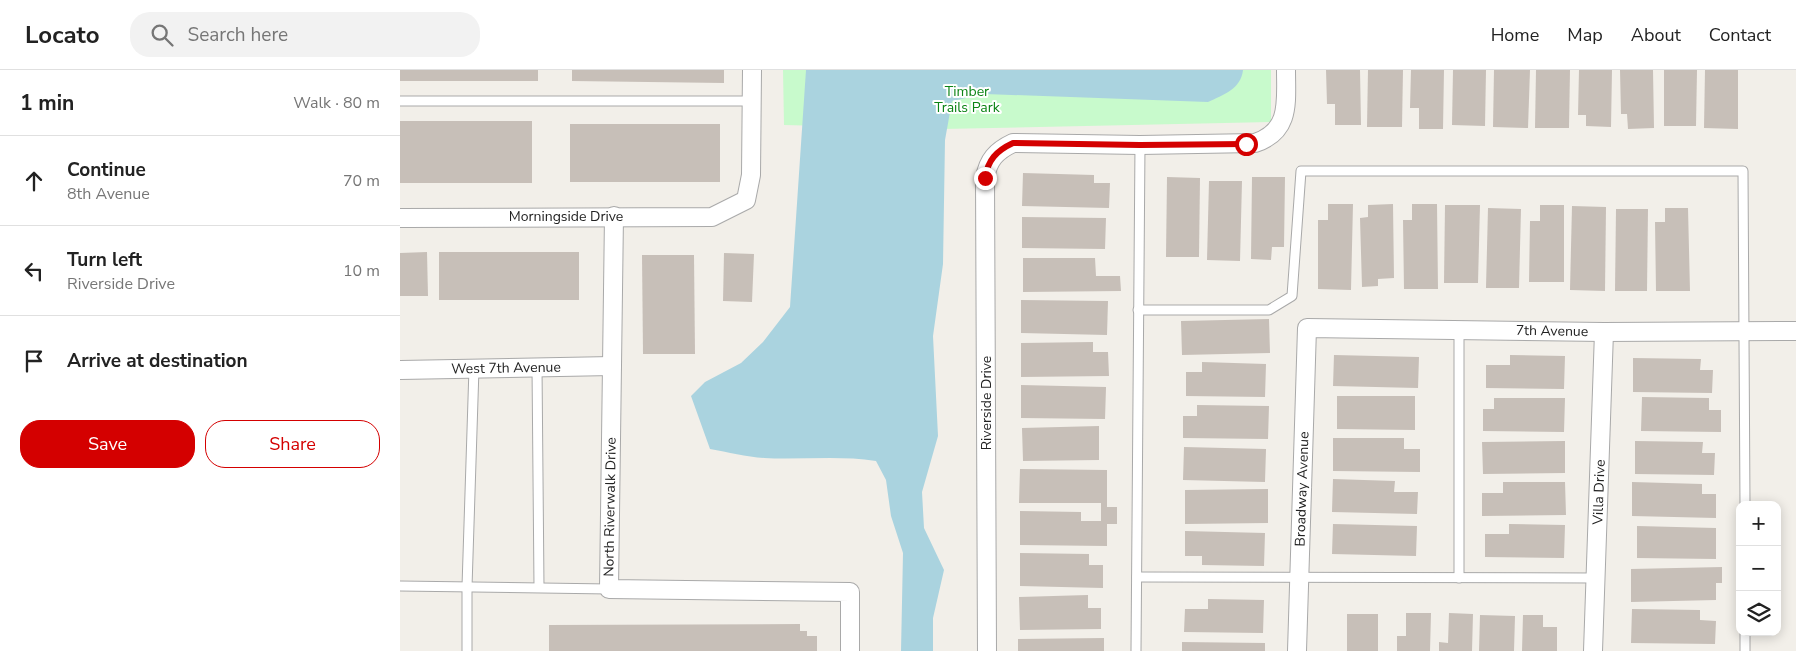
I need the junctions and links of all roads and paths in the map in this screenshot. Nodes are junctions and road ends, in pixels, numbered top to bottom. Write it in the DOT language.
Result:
graph roads {
  1 [pos="752,70"];
  2 [pos="1286,70"];
  3 [pos="400,101"];
  4 [pos="751,101"];
  5 [pos="1140,145"];
  6 [pos="614,216"];
  7 [pos="400,218"];
  8 [pos="1138,310"];
  9 [pos="1307,328"];
  10 [pos="1459,330"];
  11 [pos="1744,331"];
  12 [pos="1796,331"];
  13 [pos="1604,332"];
  14 [pos="612,366"];
  15 [pos="537,367"];
  16 [pos="474,368"];
  17 [pos="400,370"];
  18 [pos="1744,501"];
  19 [pos="1137,577"];
  20 [pos="1299,577"];
  21 [pos="1459,578"];
  22 [pos="1596,578"];
  23 [pos="400,586"];
  24 [pos="467,587"];
  25 [pos="539,587"];
  26 [pos="609,588"];
  27 [pos="1745,636"];
  28 [pos="467,651"];
  29 [pos="850,651"];
  30 [pos="986,651"];
  31 [pos="1136,651"];
  32 [pos="1297,651"];
  33 [pos="1593,651"];
  34 [pos="1745,651"];
  1 -- 4 [label="street"];
  2 -- 5 [label="street"];
  3 -- 4 [label="lane"];
  4 -- 6 [label="street, Morningside Drive"];
  5 -- 8 [label="lane"];
  5 -- 30 [label="street, Riverside Drive"];
  6 -- 7 [label="street, Morningside Drive"];
  6 -- 14 [label="street, North Riverwalk Drive"];
  8 -- 11 [label="lane"];
  8 -- 19 [label="lane"];
  9 -- 10 [label="street, 7th Avenue"];
  9 -- 20 [label="street, Broadway Avenue"];
  10 -- 13 [label="street, 7th Avenue"];
  10 -- 21 [label="lane"];
  11 -- 12 [label="street, 7th Avenue"];
  11 -- 13 [label="street, 7th Avenue"];
  11 -- 18 [label="lane"];
  13 -- 22 [label="street, Villa Drive"];
  14 -- 15 [label="street, West 7th Avenue"];
  14 -- 26 [label="street, North Riverwalk Drive"];
  15 -- 16 [label="street, West 7th Avenue"];
  15 -- 25 [label="lane"];
  16 -- 17 [label="street, West 7th Avenue"];
  16 -- 24 [label="lane"];
  19 -- 20 [label="lane"];
  19 -- 31 [label="lane"];
  20 -- 21 [label="lane"];
  20 -- 32 [label="street, Broadway Avenue"];
  21 -- 22 [label="lane"];
  22 -- 33 [label="street, Villa Drive"];
  23 -- 24 [label="lane"];
  24 -- 25 [label="lane"];
  24 -- 28 [label="lane"];
  25 -- 26 [label="lane"];
  26 -- 29 [label="street, North Riverwalk Drive"];
  27 -- 34 [label="lane"];
}
